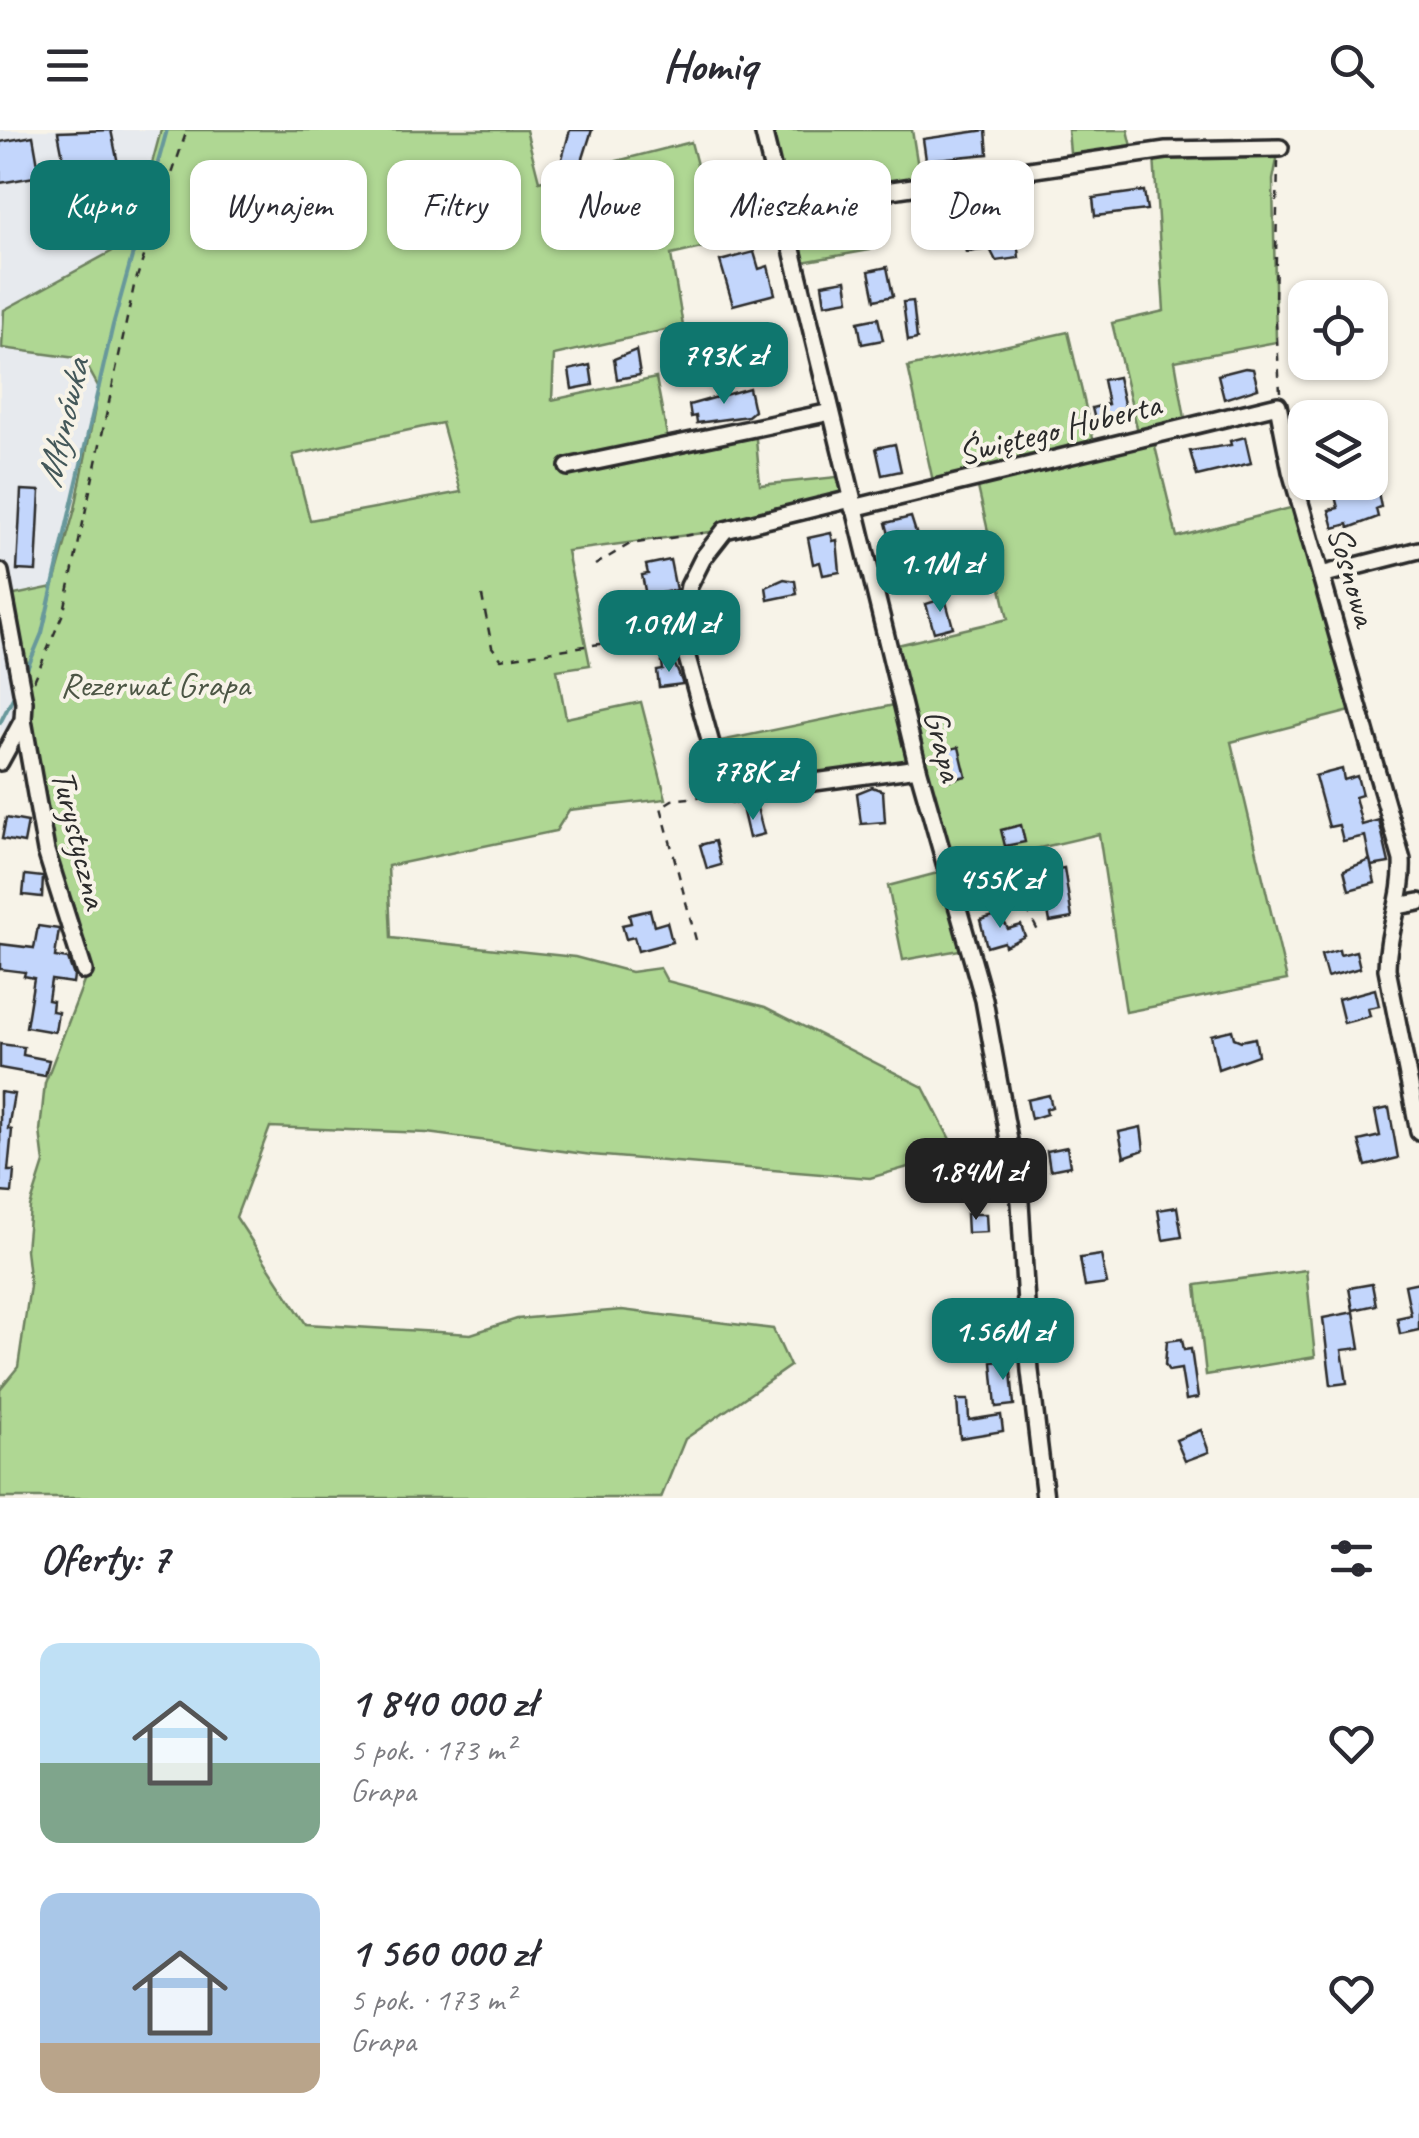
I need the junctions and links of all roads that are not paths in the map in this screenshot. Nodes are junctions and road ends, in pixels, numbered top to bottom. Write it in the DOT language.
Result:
graph roads {
  1 [pos="763,130"];
  2 [pos="1280,148"];
  3 [pos="770,160"];
  4 [pos="891,190"];
  5 [pos="793,250"];
  6 [pos="1278,405"];
  7 [pos="832,412"];
  8 [pos="568,466"];
  9 [pos="852,503"];
  10 [pos="1419,550"];
  11 [pos="0,572"];
  12 [pos="1320,576"];
  13 [pos="23,720"];
  14 [pos="0,762"];
  15 [pos="918,768"];
  16 [pos="1419,902"];
  17 [pos="1398,906"];
  18 [pos="84,971"];
  19 [pos="1419,1132"];
  20 [pos="1045,1498"];
  1 -- 3 [label="street, Grapa"];
  2 -- 4 [label="street"];
  5 -- 7 [label="street, Grapa"];
  6 -- 9 [label="street, Świętego Huberta"];
  6 -- 12 [label="street, Sosnowa"];
  7 -- 8 [label="street"];
  7 -- 9 [label="street, Grapa"];
  9 -- 15 [label="street, Grapa"];
  9 -- 15 [label="street, Świętego Huberta"];
  10 -- 12 [label="street"];
  11 -- 13 [label="street, Turystyczna"];
  12 -- 17 [label="street, Sosnowa"];
  13 -- 14 [label="street, Turystyczna"];
  13 -- 18 [label="street, Turystyczna"];
  15 -- 20 [label="street, Grapa"];
  16 -- 17 [label="street"];
  17 -- 19 [label="street, Sosnowa"];
}
